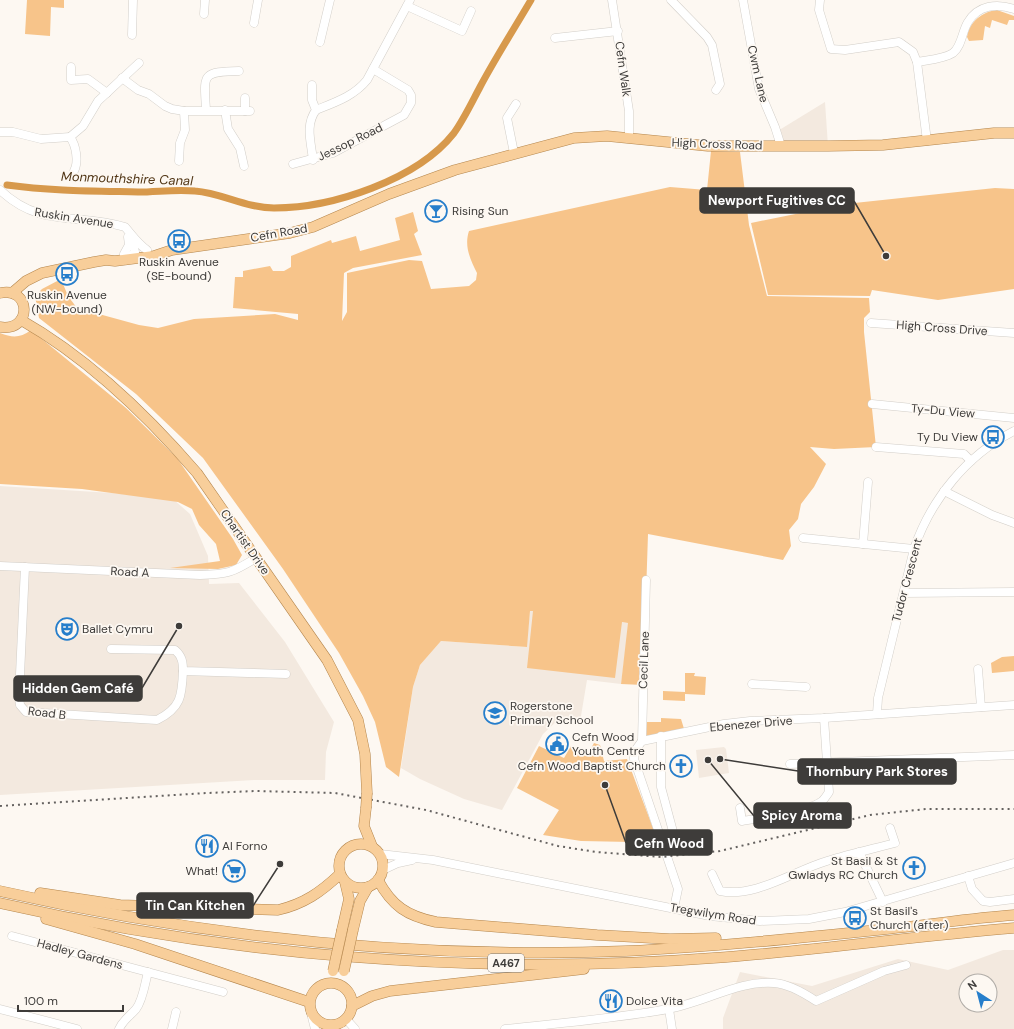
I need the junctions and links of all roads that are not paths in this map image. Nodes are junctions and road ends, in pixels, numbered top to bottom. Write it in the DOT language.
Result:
graph roads {
  1 [pos="133,0"];
  2 [pos="205,0"];
  3 [pos="258,0"];
  4 [pos="330,0"];
  5 [pos="612,0"];
  6 [pos="671,0"];
  7 [pos="743,0"];
  8 [pos="820,0"];
  9 [pos="409,3"];
  10 [pos="1014,9"];
  11 [pos="471,11"];
  12 [pos="204,14"];
  13 [pos="254,23"];
  14 [pos="618,31"];
  15 [pos="132,35"];
  16 [pos="555,38"];
  17 [pos="320,42"];
  18 [pos="917,62"];
  19 [pos="139,63"];
  20 [pos="71,67"];
  21 [pos="373,69"];
  22 [pos="239,71"];
  23 [pos="122,78"];
  24 [pos="312,85"];
  25 [pos="716,90"];
  26 [pos="107,93"];
  27 [pos="245,98"];
  28 [pos="516,104"];
  29 [pos="206,110"];
  30 [pos="225,110"];
  31 [pos="316,110"];
  32 [pos="184,111"];
  33 [pos="0,132"];
  34 [pos="1014,133"];
  35 [pos="70,137"];
  36 [pos="629,138"];
  37 [pos="927,141"];
  38 [pos="780,146"];
  39 [pos="514,154"];
  40 [pos="313,160"];
  41 [pos="179,161"];
  42 [pos="293,164"];
  43 [pos="244,166"];
  44 [pos="74,171"];
  45 [pos="426,180"];
  46 [pos="0,190"];
  47 [pos="129,232"];
  48 [pos="147,250"];
  49 [pos="172,250"];
  50 [pos="135,252"];
  51 [pos="125,257"];
  52 [pos="0,293"];
  53 [pos="12,293"];
  54 [pos="21,320"];
  55 [pos="871,323"];
  56 [pos="0,327"];
  57 [pos="1014,333"];
  58 [pos="872,404"];
  59 [pos="1014,418"];
  60 [pos="1014,431"];
  61 [pos="876,447"];
  62 [pos="971,461"];
  63 [pos="868,482"];
  64 [pos="944,491"];
  65 [pos="1014,523"];
  66 [pos="803,538"];
  67 [pos="863,544"];
  68 [pos="914,549"];
  69 [pos="256,558"];
  70 [pos="0,566"];
  71 [pos="25,567"];
  72 [pos="646,580"];
  73 [pos="1014,592"];
  74 [pos="904,593"];
  75 [pos="111,649"];
  76 [pos="978,669"];
  77 [pos="183,671"];
  78 [pos="286,674"];
  79 [pos="752,684"];
  80 [pos="806,687"];
  81 [pos="1014,705"];
  82 [pos="981,707"];
  83 [pos="877,714"];
  84 [pos="824,718"];
  85 [pos="661,736"];
  86 [pos="642,741"];
  87 [pos="1014,755"];
  88 [pos="828,763"];
  89 [pos="790,764"];
  90 [pos="740,808"];
  91 [pos="364,826"];
  92 [pos="890,828"];
  93 [pos="675,839"];
  94 [pos="352,845"];
  95 [pos="372,846"];
  96 [pos="859,852"];
  97 [pos="380,854"];
  98 [pos="433,860"];
  99 [pos="1014,864"];
  100 [pos="383,870"];
  101 [pos="712,874"];
  102 [pos="968,876"];
  103 [pos="343,878"];
  104 [pos="378,880"];
  105 [pos="0,887"];
  106 [pos="368,887"];
  107 [pos="0,891"];
  108 [pos="1014,899"];
  109 [pos="882,902"];
  110 [pos="0,903"];
  111 [pos="0,907"];
  112 [pos="674,908"];
  113 [pos="1014,916"];
  114 [pos="1014,928"];
  115 [pos="847,933"];
  116 [pos="12,936"];
  117 [pos="714,958"];
  118 [pos="906,966"];
  119 [pos="148,972"];
  120 [pos="322,984"];
  121 [pos="347,990"];
  122 [pos="223,992"];
  123 [pos="310,1005"];
  124 [pos="352,1006"];
  125 [pos="0,1009"];
  126 [pos="669,1009"];
  127 [pos="176,1012"];
  128 [pos="346,1019"];
  129 [pos="329,1027"];
  130 [pos="77,1029"];
  131 [pos="119,1029"];
  132 [pos="172,1029"];
  133 [pos="315,1029"];
  134 [pos="355,1029"];
  135 [pos="505,1029"];
  136 [pos="672,1029"];
  1 -- 15 [label="street"];
  2 -- 12 [label="street"];
  3 -- 13 [label="street"];
  4 -- 17 [label="street"];
  5 -- 14 [label="street, Cefn Walk"];
  6 -- 25 [label="street"];
  7 -- 38 [label="street, Cwm Lane"];
  8 -- 18 [label="street"];
  9 -- 11 [label="street"];
  9 -- 21 [label="street"];
  10 -- 18 [label="street"];
  14 -- 16 [label="street"];
  14 -- 36 [label="street, Cefn Walk"];
  18 -- 37 [label="street"];
  19 -- 23 [label="street"];
  20 -- 26 [label="street"];
  21 -- 31 [label="street"];
  21 -- 40 [label="street, Jessop Road"];
  22 -- 29 [label="street"];
  23 -- 26 [label="street"];
  23 -- 32 [label="street"];
  24 -- 31 [label="street"];
  26 -- 35 [label="street"];
  27 -- 30 [label="street"];
  28 -- 39 [label="street"];
  29 -- 30 [label="street"];
  29 -- 32 [label="street"];
  30 -- 43 [label="street"];
  31 -- 40 [label="street"];
  32 -- 41 [label="street"];
  33 -- 35 [label="street"];
  34 -- 37 [label="main road, High Cross Road"];
  35 -- 44 [label="street"];
  36 -- 38 [label="main road, High Cross Road"];
  36 -- 39 [label="main road, High Cross Road"];
  37 -- 38 [label="main road, High Cross Road"];
  39 -- 45 [label="main road, High Cross Road"];
  40 -- 42 [label="street, Jessop Road"];
  45 -- 49 [label="main road, Cefn Road"];
  46 -- 47 [label="street, Ruskin Avenue"];
  47 -- 48 [label="street, Ruskin Avenue"];
  47 -- 50 [label="street, Ruskin Avenue"];
  47 -- 51 [label="street, Ruskin Avenue"];
  48 -- 49 [label="main road, Cefn Road"];
  48 -- 50 [label="main road, Cefn Road"];
  49 -- 51 [label="main road, Cefn Road"];
  50 -- 51 [label="main road, Cefn Road"];
  51 -- 53 [label="main road, Cefn Road"];
  52 -- 53 [label="main road"];
  53 -- 54 [label="main road"];
  54 -- 56 [label="main road"];
  54 -- 69 [label="main road, Chartist Drive"];
  55 -- 57 [label="street, High Cross Drive"];
  58 -- 59 [label="street, Ty-Du View"];
  60 -- 62 [label="street, Tudor Crescent"];
  61 -- 62 [label="street"];
  62 -- 64 [label="street, Tudor Crescent"];
  63 -- 67 [label="street"];
  64 -- 65 [label="street"];
  64 -- 68 [label="street, Tudor Crescent"];
  66 -- 67 [label="street"];
  67 -- 68 [label="street"];
  68 -- 74 [label="street, Tudor Crescent"];
  69 -- 71 [label="street, Road A"];
  69 -- 91 [label="main road, Chartist Drive, bridge"];
  70 -- 71 [label="street, Road A"];
  71 -- 77 [label="street, Road B"];
  72 -- 86 [label="street, Cecil Lane"];
  73 -- 74 [label="street"];
  74 -- 83 [label="street, Tudor Crescent"];
  75 -- 77 [label="street"];
  76 -- 82 [label="street"];
  77 -- 78 [label="street"];
  79 -- 80 [label="street"];
  81 -- 82 [label="street, Ebenezer Drive"];
  82 -- 83 [label="street, Ebenezer Drive"];
  83 -- 84 [label="street, Ebenezer Drive"];
  84 -- 85 [label="street, Ebenezer Drive"];
  84 -- 88 [label="street"];
  85 -- 86 [label="street, Ebenezer Drive"];
  85 -- 93 [label="street"];
  86 -- 112 [label="street"];
  87 -- 88 [label="street"];
  88 -- 89 [label="street"];
  88 -- 90 [label="street"];
  91 -- 94 [label="main road, Chartist Drive"];
  91 -- 95 [label="main road, Chartist Drive"];
  92 -- 96 [label="street"];
  94 -- 95 [label="main road"];
  94 -- 103 [label="main road, Chartist Drive"];
  95 -- 97 [label="main road, Chartist Drive"];
  96 -- 101 [label="street"];
  96 -- 109 [label="street"];
  97 -- 98 [label="street, Tregwilym Road"];
  97 -- 100 [label="main road"];
  98 -- 100 [label="street, Tregwilym Road"];
  98 -- 112 [label="street, Tregwilym Road"];
  99 -- 102 [label="street, Tregwilym Road"];
  100 -- 104 [label="main road"];
  102 -- 108 [label="street"];
  102 -- 109 [label="street, Tregwilym Road"];
  103 -- 105 [label="main road"];
  103 -- 106 [label="main road"];
  103 -- 120 [label="main road, Chartist Drive, bridge"];
  104 -- 106 [label="main road"];
  104 -- 115 [label="main road"];
  106 -- 121 [label="main road, bridge"];
  107 -- 115 [label="main road, A467"];
  109 -- 112 [label="street, Tregwilym Road"];
  110 -- 117 [label="main road, A467"];
  111 -- 123 [label="main road"];
  113 -- 115 [label="main road, A467"];
  114 -- 117 [label="main road, A467"];
  116 -- 119 [label="street, Hadley Gardens"];
  117 -- 124 [label="main road"];
  118 -- 126 [label="street"];
  119 -- 122 [label="street, Hadley Gardens"];
  119 -- 131 [label="street"];
  120 -- 121 [label="main road"];
  120 -- 123 [label="main road, Chartist Drive"];
  121 -- 124 [label="main road"];
  123 -- 129 [label="main road"];
  123 -- 133 [label="street"];
  124 -- 128 [label="main road"];
  125 -- 130 [label="street"];
  126 -- 135 [label="street"];
  126 -- 136 [label="street"];
  127 -- 132 [label="street"];
  128 -- 129 [label="main road"];
  128 -- 134 [label="street"];
}
